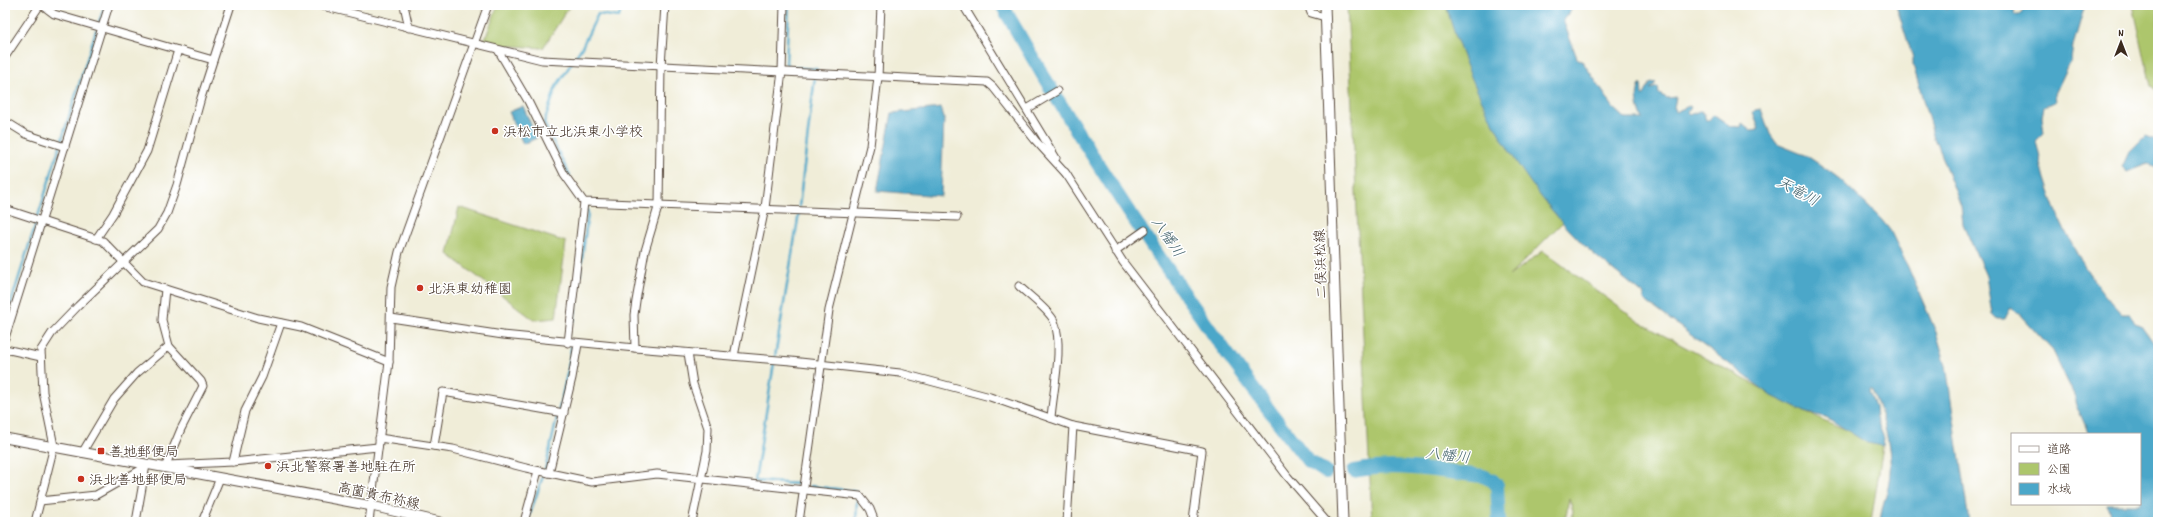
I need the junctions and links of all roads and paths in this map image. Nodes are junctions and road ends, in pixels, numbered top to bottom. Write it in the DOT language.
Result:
graph roads {
  1 [pos="41,5"];
  2 [pos="109,5"];
  3 [pos="232,5"];
  4 [pos="318,5"];
  5 [pos="404,5"];
  6 [pos="488,5"];
  7 [pos="665,5"];
  8 [pos="784,5"];
  9 [pos="881,5"];
  10 [pos="963,5"];
  11 [pos="1308,5"];
  12 [pos="1325,5"];
  13 [pos="1325,17"];
  14 [pos="102,27"];
  15 [pos="409,28"];
  16 [pos="475,45"];
  17 [pos="178,50"];
  18 [pos="498,50"];
  19 [pos="5,57"];
  20 [pos="213,60"];
  21 [pos="661,66"];
  22 [pos="782,71"];
  23 [pos="878,77"];
  24 [pos="1057,91"];
  25 [pos="1027,109"];
  26 [pos="5,121"];
  27 [pos="62,146"];
  28 [pos="1067,175"];
  29 [pos="584,202"];
  30 [pos="659,204"];
  31 [pos="765,208"];
  32 [pos="5,209"];
  33 [pos="854,212"];
  34 [pos="957,217"];
  35 [pos="38,220"];
  36 [pos="1145,230"];
  37 [pos="96,238"];
  38 [pos="1116,251"];
  39 [pos="124,262"];
  40 [pos="1019,286"];
  41 [pos="165,289"];
  42 [pos="391,318"];
  43 [pos="280,323"];
  44 [pos="5,338"];
  45 [pos="573,343"];
  46 [pos="169,346"];
  47 [pos="635,348"];
  48 [pos="5,349"];
  49 [pos="688,352"];
  50 [pos="734,356"];
  51 [pos="41,357"];
  52 [pos="389,362"];
  53 [pos="822,364"];
  54 [pos="560,413"];
  55 [pos="1051,418"];
  56 [pos="1073,426"];
  57 [pos="5,438"];
  58 [pos="379,438"];
  59 [pos="54,446"];
  60 [pos="434,446"];
  61 [pos="378,447"];
  62 [pos="82,453"];
  63 [pos="233,462"];
  64 [pos="146,465"];
  65 [pos="166,465"];
  66 [pos="538,471"];
  67 [pos="549,473"];
  68 [pos="702,477"];
  69 [pos="220,478"];
  70 [pos="804,488"];
  71 [pos="40,501"];
  72 [pos="372,506"];
  73 [pos="35,522"];
  74 [pos="136,522"];
  75 [pos="202,522"];
  76 [pos="369,522"];
  77 [pos="440,522"];
  78 [pos="524,522"];
  79 [pos="692,522"];
  80 [pos="799,522"];
  81 [pos="876,522"];
  82 [pos="1067,522"];
  83 [pos="1193,522"];
  84 [pos="1327,522"];
  85 [pos="1343,522"];
  1 -- 14 [label="street"];
  1 -- 19 [label="street"];
  2 -- 14 [label="street"];
  3 -- 20 [label="street"];
  4 -- 15 [label="street"];
  5 -- 15 [label="street"];
  6 -- 16 [label="street"];
  7 -- 21 [label="street"];
  8 -- 22 [label="street"];
  9 -- 23 [label="street"];
  10 -- 25 [label="street"];
  11 -- 13 [label="street"];
  12 -- 13 [label="main road, 二俣浜松線"];
  13 -- 85 [label="main road, 二俣浜松線"];
  14 -- 17 [label="street"];
  14 -- 27 [label="street"];
  15 -- 16 [label="street"];
  16 -- 18 [label="street"];
  16 -- 42 [label="street"];
  17 -- 20 [label="street"];
  17 -- 37 [label="street"];
  18 -- 21 [label="street"];
  18 -- 29 [label="street"];
  20 -- 39 [label="street"];
  21 -- 22 [label="street"];
  21 -- 30 [label="street"];
  22 -- 23 [label="street"];
  22 -- 31 [label="street"];
  23 -- 28 [label="street"];
  23 -- 33 [label="street"];
  24 -- 25 [label="street"];
  25 -- 28 [label="street"];
  26 -- 27 [label="street"];
  27 -- 35 [label="street"];
  28 -- 38 [label="street"];
  29 -- 30 [label="street"];
  29 -- 45 [label="street"];
  30 -- 31 [label="street"];
  30 -- 47 [label="street"];
  31 -- 33 [label="street"];
  31 -- 50 [label="street"];
  32 -- 35 [label="street"];
  33 -- 34 [label="street"];
  33 -- 53 [label="street"];
  35 -- 37 [label="street"];
  35 -- 44 [label="street"];
  36 -- 38 [label="street"];
  37 -- 39 [label="street"];
  38 -- 84 [label="street"];
  39 -- 41 [label="street"];
  39 -- 51 [label="street"];
  40 -- 55 [label="street"];
  41 -- 43 [label="street"];
  41 -- 46 [label="street"];
  42 -- 45 [label="street"];
  42 -- 52 [label="street"];
  43 -- 52 [label="street"];
  43 -- 63 [label="street"];
  45 -- 47 [label="street"];
  45 -- 54 [label="street"];
  46 -- 62 [label="street"];
  46 -- 65 [label="street"];
  47 -- 49 [label="street"];
  48 -- 51 [label="street"];
  49 -- 50 [label="street"];
  49 -- 68 [label="street"];
  50 -- 53 [label="street"];
  51 -- 59 [label="street"];
  52 -- 58 [label="street"];
  53 -- 55 [label="street"];
  53 -- 70 [label="street"];
  54 -- 60 [label="street"];
  54 -- 67 [label="street"];
  55 -- 56 [label="street"];
  56 -- 82 [label="street"];
  56 -- 83 [label="street"];
  57 -- 59 [label="main road, 高薗貴布祢線"];
  58 -- 60 [label="street"];
  58 -- 61 [label="street"];
  59 -- 62 [label="main road, 高薗貴布祢線"];
  59 -- 71 [label="street"];
  60 -- 66 [label="street"];
  61 -- 63 [label="street"];
  61 -- 72 [label="street"];
  62 -- 64 [label="main road, 高薗貴布祢線"];
  63 -- 65 [label="street"];
  64 -- 65 [label="street"];
  64 -- 69 [label="main road, 高薗貴布祢線"];
  64 -- 71 [label="street"];
  64 -- 74 [label="street"];
  66 -- 67 [label="street"];
  66 -- 78 [label="street"];
  67 -- 68 [label="street"];
  68 -- 70 [label="street"];
  68 -- 79 [label="street"];
  69 -- 72 [label="main road, 高薗貴布祢線"];
  69 -- 75 [label="street"];
  70 -- 80 [label="street"];
  70 -- 81 [label="street"];
  71 -- 73 [label="street"];
  72 -- 76 [label="street"];
  72 -- 77 [label="main road, 高薗貴布祢線"];
}
